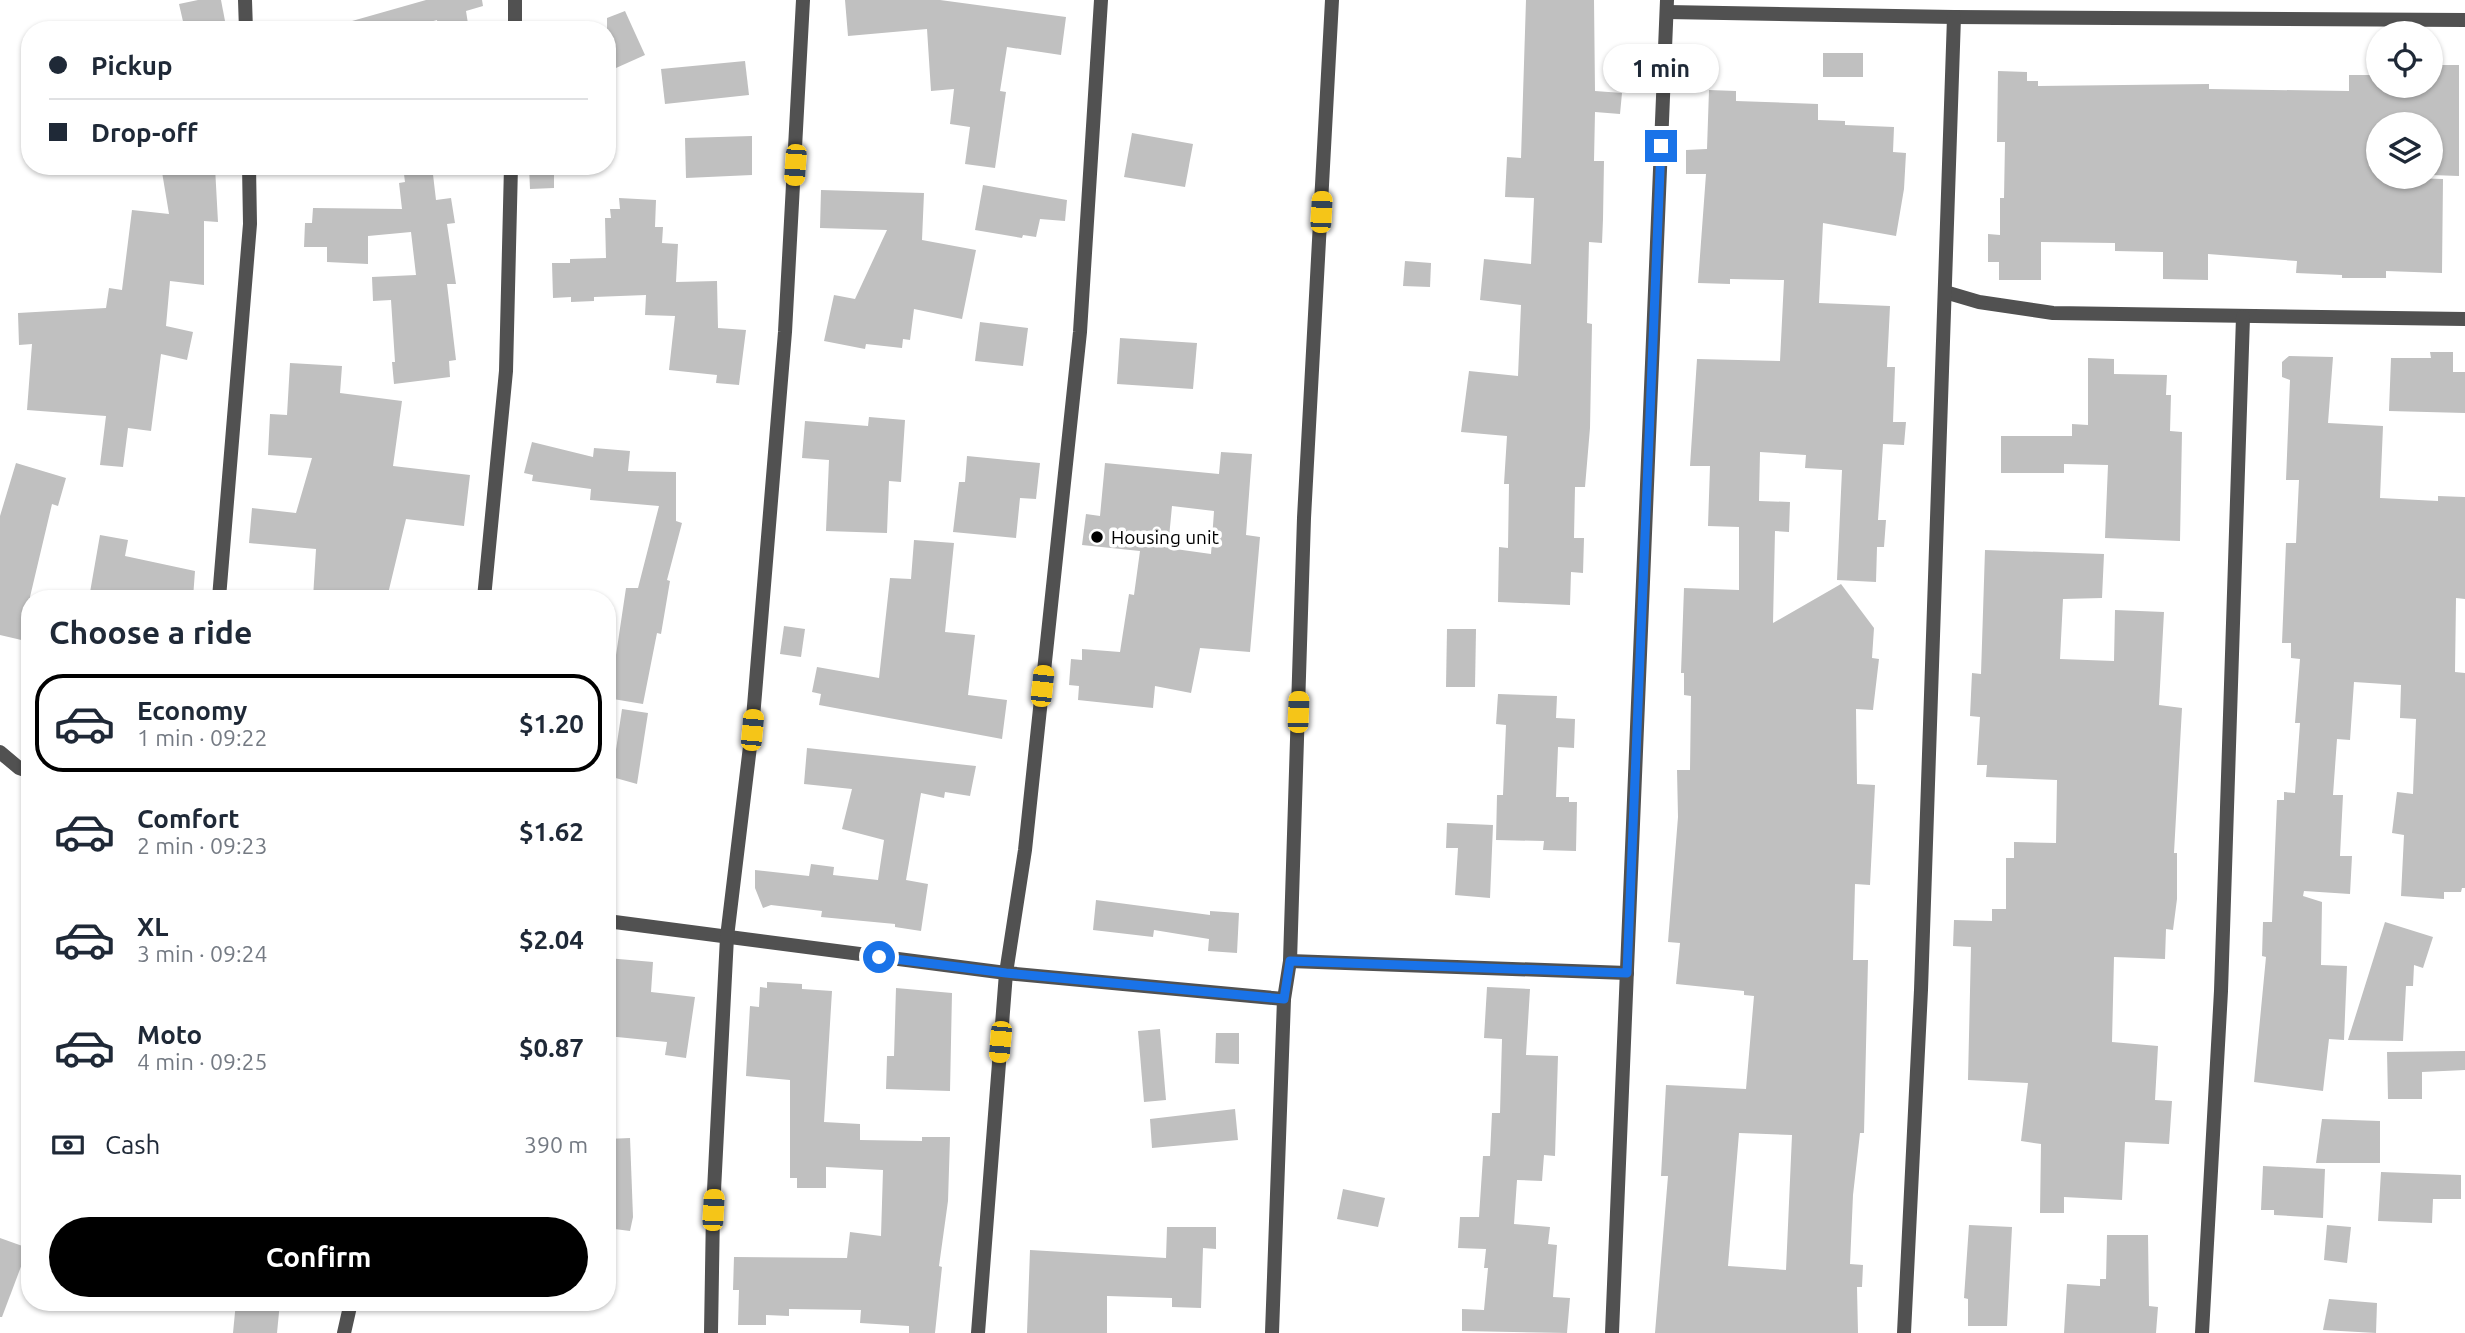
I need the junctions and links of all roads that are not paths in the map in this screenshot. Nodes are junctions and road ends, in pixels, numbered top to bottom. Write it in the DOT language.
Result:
graph roads {
  1 [pos="245,0"];
  2 [pos="515,0"];
  3 [pos="803,0"];
  4 [pos="1101,0"];
  5 [pos="1332,0"];
  6 [pos="1667,6"];
  7 [pos="1954,18"];
  8 [pos="2465,20"];
  9 [pos="246,21"];
  10 [pos="515,21"];
  11 [pos="249,175"];
  12 [pos="511,175"];
  13 [pos="1944,292"];
  14 [pos="2243,317"];
  15 [pos="2465,319"];
  16 [pos="220,590"];
  17 [pos="485,590"];
  18 [pos="0,752"];
  19 [pos="21,769"];
  20 [pos="616,921"];
  21 [pos="727,937"];
  22 [pos="1290,961"];
  23 [pos="1006,973"];
  24 [pos="1627,973"];
  25 [pos="1284,999"];
  26 [pos="349,1311"];
  27 [pos="344,1333"];
  28 [pos="711,1333"];
  29 [pos="978,1333"];
  30 [pos="1272,1333"];
  31 [pos="1612,1333"];
  32 [pos="1904,1333"];
  33 [pos="2202,1333"];
  1 -- 9 [label="street"];
  2 -- 10 [label="street"];
  3 -- 21 [label="street"];
  4 -- 23 [label="street"];
  5 -- 22 [label="street"];
  6 -- 7 [label="street"];
  6 -- 24 [label="street"];
  7 -- 8 [label="street"];
  7 -- 13 [label="street"];
  11 -- 16 [label="street"];
  12 -- 17 [label="street"];
  13 -- 14 [label="street"];
  13 -- 32 [label="street"];
  14 -- 15 [label="street"];
  14 -- 33 [label="street"];
  18 -- 19 [label="street"];
  20 -- 21 [label="street"];
  21 -- 23 [label="street"];
  21 -- 28 [label="street"];
  22 -- 24 [label="street"];
  22 -- 25 [label="street"];
  23 -- 25 [label="street"];
  23 -- 29 [label="street"];
  24 -- 31 [label="street"];
  25 -- 30 [label="street"];
  26 -- 27 [label="street"];
}
